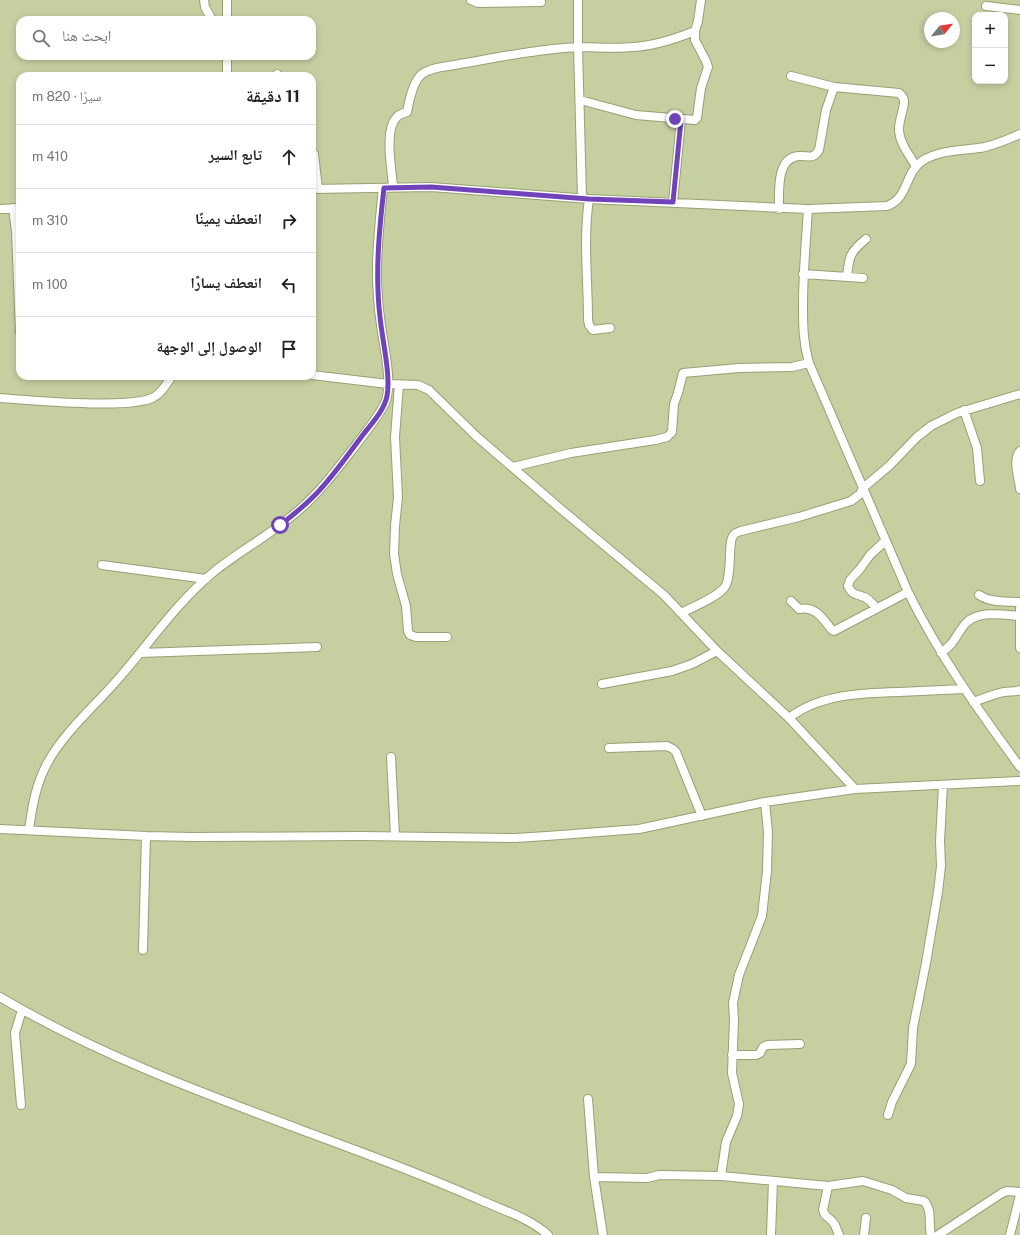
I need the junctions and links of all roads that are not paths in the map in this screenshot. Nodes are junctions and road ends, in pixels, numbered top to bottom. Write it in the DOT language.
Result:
graph roads {
  1 [pos="204,0"];
  2 [pos="226,0"];
  3 [pos="471,0"];
  4 [pos="578,0"];
  5 [pos="701,0"];
  6 [pos="541,2"];
  7 [pos="986,6"];
  8 [pos="1020,10"];
  9 [pos="210,16"];
  10 [pos="227,16"];
  11 [pos="695,31"];
  12 [pos="578,47"];
  13 [pos="227,60"];
  14 [pos="227,72"];
  15 [pos="790,76"];
  16 [pos="834,87"];
  17 [pos="580,100"];
  18 [pos="681,120"];
  19 [pos="1020,134"];
  20 [pos="916,166"];
  21 [pos="393,187"];
  22 [pos="384,188"];
  23 [pos="316,189"];
  24 [pos="585,198"];
  25 [pos="673,202"];
  26 [pos="16,208"];
  27 [pos="779,208"];
  28 [pos="808,209"];
  29 [pos="0,210"];
  30 [pos="866,239"];
  31 [pos="803,274"];
  32 [pos="847,277"];
  33 [pos="862,278"];
  34 [pos="610,328"];
  35 [pos="809,362"];
  36 [pos="316,375"];
  37 [pos="169,380"];
  38 [pos="388,384"];
  39 [pos="399,385"];
  40 [pos="1020,394"];
  41 [pos="0,398"];
  42 [pos="964,410"];
  43 [pos="1020,450"];
  44 [pos="513,467"];
  45 [pos="980,481"];
  46 [pos="863,488"];
  47 [pos="1020,489"];
  48 [pos="885,541"];
  49 [pos="102,564"];
  50 [pos="206,579"];
  51 [pos="908,592"];
  52 [pos="979,595"];
  53 [pos="791,602"];
  54 [pos="1020,602"];
  55 [pos="876,608"];
  56 [pos="1020,608"];
  57 [pos="681,613"];
  58 [pos="1020,616"];
  59 [pos="447,637"];
  60 [pos="317,647"];
  61 [pos="1020,648"];
  62 [pos="717,651"];
  63 [pos="140,653"];
  64 [pos="941,653"];
  65 [pos="602,684"];
  66 [pos="964,689"];
  67 [pos="1020,690"];
  68 [pos="973,702"];
  69 [pos="789,718"];
  70 [pos="609,748"];
  71 [pos="391,757"];
  72 [pos="1019,764"];
  73 [pos="1020,781"];
  74 [pos="943,785"];
  75 [pos="855,789"];
  76 [pos="765,802"];
  77 [pos="702,816"];
  78 [pos="0,829"];
  79 [pos="28,830"];
  80 [pos="146,836"];
  81 [pos="395,836"];
  82 [pos="143,950"];
  83 [pos="0,997"];
  84 [pos="22,1010"];
  85 [pos="800,1044"];
  86 [pos="732,1055"];
  87 [pos="588,1099"];
  88 [pos="21,1105"];
  89 [pos="888,1115"];
  90 [pos="721,1176"];
  91 [pos="594,1177"];
  92 [pos="773,1181"];
  93 [pos="828,1186"];
  94 [pos="1020,1193"];
  95 [pos="866,1218"];
  96 [pos="548,1235"];
  97 [pos="603,1235"];
  98 [pos="771,1235"];
  99 [pos="839,1235"];
  100 [pos="864,1235"];
  101 [pos="931,1235"];
  102 [pos="938,1235"];
  103 [pos="1010,1235"];
  1 -- 9 [label="street"];
  2 -- 10 [label="street"];
  3 -- 6 [label="street"];
  4 -- 12 [label="street"];
  5 -- 11 [label="street"];
  7 -- 8 [label="street"];
  11 -- 12 [label="street"];
  11 -- 18 [label="street"];
  12 -- 17 [label="street"];
  12 -- 21 [label="street"];
  13 -- 14 [label="street"];
  15 -- 16 [label="street"];
  16 -- 20 [label="street"];
  16 -- 27 [label="street"];
  17 -- 18 [label="street"];
  17 -- 24 [label="street"];
  18 -- 25 [label="street"];
  19 -- 20 [label="street"];
  20 -- 28 [label="street"];
  21 -- 22 [label="street"];
  21 -- 24 [label="street"];
  22 -- 23 [label="street"];
  22 -- 38 [label="street"];
  24 -- 25 [label="street"];
  24 -- 34 [label="street"];
  25 -- 27 [label="street"];
  26 -- 29 [label="street"];
  27 -- 28 [label="street"];
  28 -- 31 [label="street"];
  30 -- 32 [label="street"];
  31 -- 32 [label="street"];
  31 -- 35 [label="street"];
  32 -- 33 [label="street"];
  35 -- 44 [label="street"];
  35 -- 46 [label="street"];
  36 -- 38 [label="street"];
  37 -- 41 [label="street"];
  38 -- 39 [label="street"];
  38 -- 50 [label="street"];
  39 -- 44 [label="street"];
  39 -- 59 [label="street"];
  40 -- 42 [label="street"];
  42 -- 45 [label="street"];
  42 -- 46 [label="street"];
  43 -- 47 [label="street"];
  44 -- 57 [label="street"];
  46 -- 48 [label="street"];
  46 -- 57 [label="street"];
  48 -- 51 [label="street"];
  48 -- 55 [label="street"];
  49 -- 50 [label="street"];
  50 -- 63 [label="street"];
  51 -- 55 [label="street"];
  51 -- 64 [label="street"];
  52 -- 54 [label="street"];
  53 -- 55 [label="street"];
  56 -- 58 [label="street"];
  57 -- 62 [label="street"];
  58 -- 61 [label="street"];
  58 -- 64 [label="street"];
  60 -- 63 [label="street"];
  62 -- 65 [label="street"];
  62 -- 69 [label="street"];
  63 -- 79 [label="street"];
  64 -- 66 [label="street"];
  66 -- 68 [label="street"];
  66 -- 69 [label="street"];
  67 -- 68 [label="street"];
  68 -- 72 [label="street"];
  69 -- 75 [label="street"];
  70 -- 77 [label="street"];
  71 -- 81 [label="street"];
  73 -- 74 [label="street"];
  74 -- 75 [label="street"];
  74 -- 89 [label="street"];
  75 -- 76 [label="street"];
  76 -- 77 [label="street"];
  76 -- 86 [label="street"];
  77 -- 81 [label="street"];
  78 -- 79 [label="street"];
  79 -- 80 [label="street"];
  80 -- 81 [label="street"];
  80 -- 82 [label="street"];
  83 -- 84 [label="street"];
  84 -- 88 [label="street"];
  84 -- 96 [label="street"];
  85 -- 86 [label="street"];
  86 -- 90 [label="street"];
  87 -- 91 [label="street"];
  90 -- 91 [label="street"];
  90 -- 92 [label="street"];
  91 -- 97 [label="street"];
  92 -- 93 [label="street"];
  92 -- 98 [label="street"];
  93 -- 99 [label="street"];
  93 -- 101 [label="street"];
  94 -- 102 [label="street"];
  94 -- 103 [label="street"];
  95 -- 100 [label="street"];
}
